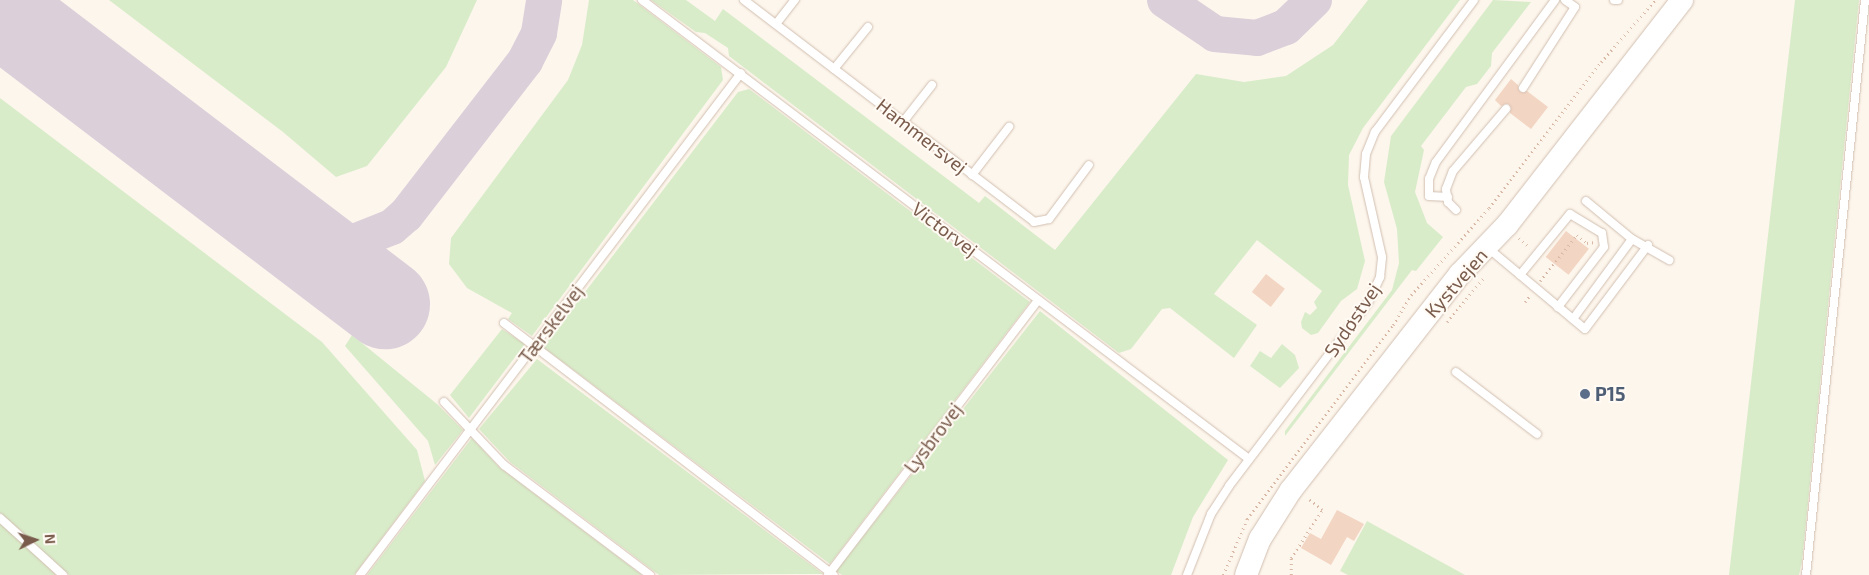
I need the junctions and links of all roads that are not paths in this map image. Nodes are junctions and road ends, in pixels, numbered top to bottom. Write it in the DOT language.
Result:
graph roads {
  1 [pos="642,0"];
  2 [pos="795,0"];
  3 [pos="1474,0"];
  4 [pos="1555,0"];
  5 [pos="1682,0"];
  6 [pos="1865,0"];
  7 [pos="748,1"];
  8 [pos="1567,1"];
  9 [pos="776,24"];
  10 [pos="868,26"];
  11 [pos="834,69"];
  12 [pos="741,73"];
  13 [pos="932,85"];
  14 [pos="1523,88"];
  15 [pos="1506,109"];
  16 [pos="902,122"];
  17 [pos="1009,127"];
  18 [pos="1089,165"];
  19 [pos="972,175"];
  20 [pos="1448,197"];
  21 [pos="1586,202"];
  22 [pos="1456,210"];
  23 [pos="1632,239"];
  24 [pos="1648,245"];
  25 [pos="1493,253"];
  26 [pos="1669,260"];
  27 [pos="1520,275"];
  28 [pos="1038,300"];
  29 [pos="1558,307"];
  30 [pos="1573,318"];
  31 [pos="504,323"];
  32 [pos="533,347"];
  33 [pos="1456,372"];
  34 [pos="444,402"];
  35 [pos="471,429"];
  36 [pos="1537,434"];
  37 [pos="1248,459"];
  38 [pos="0,518"];
  39 [pos="831,574"];
  40 [pos="63,575"];
  41 [pos="360,575"];
  42 [pos="650,575"];
  43 [pos="1187,575"];
  44 [pos="1246,575"];
  45 [pos="1806,575"];
  1 -- 12 [label="lane, Victorvej"];
  2 -- 9 [label="lane"];
  3 -- 37 [label="lane, Sydøstvej"];
  4 -- 20 [label="lane"];
  5 -- 25 [label="street, Kystvejen"];
  6 -- 45 [label="lane"];
  7 -- 9 [label="lane, Hammersvej"];
  8 -- 14 [label="lane"];
  9 -- 11 [label="lane, Hammersvej"];
  10 -- 11 [label="lane"];
  11 -- 16 [label="lane, Hammersvej"];
  12 -- 28 [label="lane, Victorvej"];
  12 -- 32 [label="lane, Tærskelvej"];
  13 -- 16 [label="lane"];
  15 -- 20 [label="lane"];
  16 -- 19 [label="lane, Hammersvej"];
  17 -- 19 [label="lane"];
  18 -- 19 [label="lane, Hammersvej"];
  20 -- 22 [label="lane"];
  21 -- 23 [label="lane"];
  23 -- 24 [label="lane"];
  23 -- 30 [label="lane"];
  24 -- 26 [label="lane"];
  24 -- 30 [label="lane"];
  25 -- 27 [label="lane"];
  25 -- 44 [label="street, Kystvejen"];
  27 -- 29 [label="lane"];
  27 -- 29 [label="lane"];
  28 -- 37 [label="lane, Victorvej"];
  28 -- 39 [label="lane, Lysbrovej"];
  29 -- 30 [label="lane"];
  31 -- 32 [label="lane"];
  32 -- 35 [label="lane, Tærskelvej"];
  32 -- 39 [label="lane"];
  33 -- 36 [label="lane"];
  34 -- 35 [label="lane"];
  35 -- 41 [label="lane, Tærskelvej"];
  35 -- 42 [label="lane"];
  37 -- 43 [label="lane, Sydøstvej"];
  38 -- 40 [label="lane"];
}
